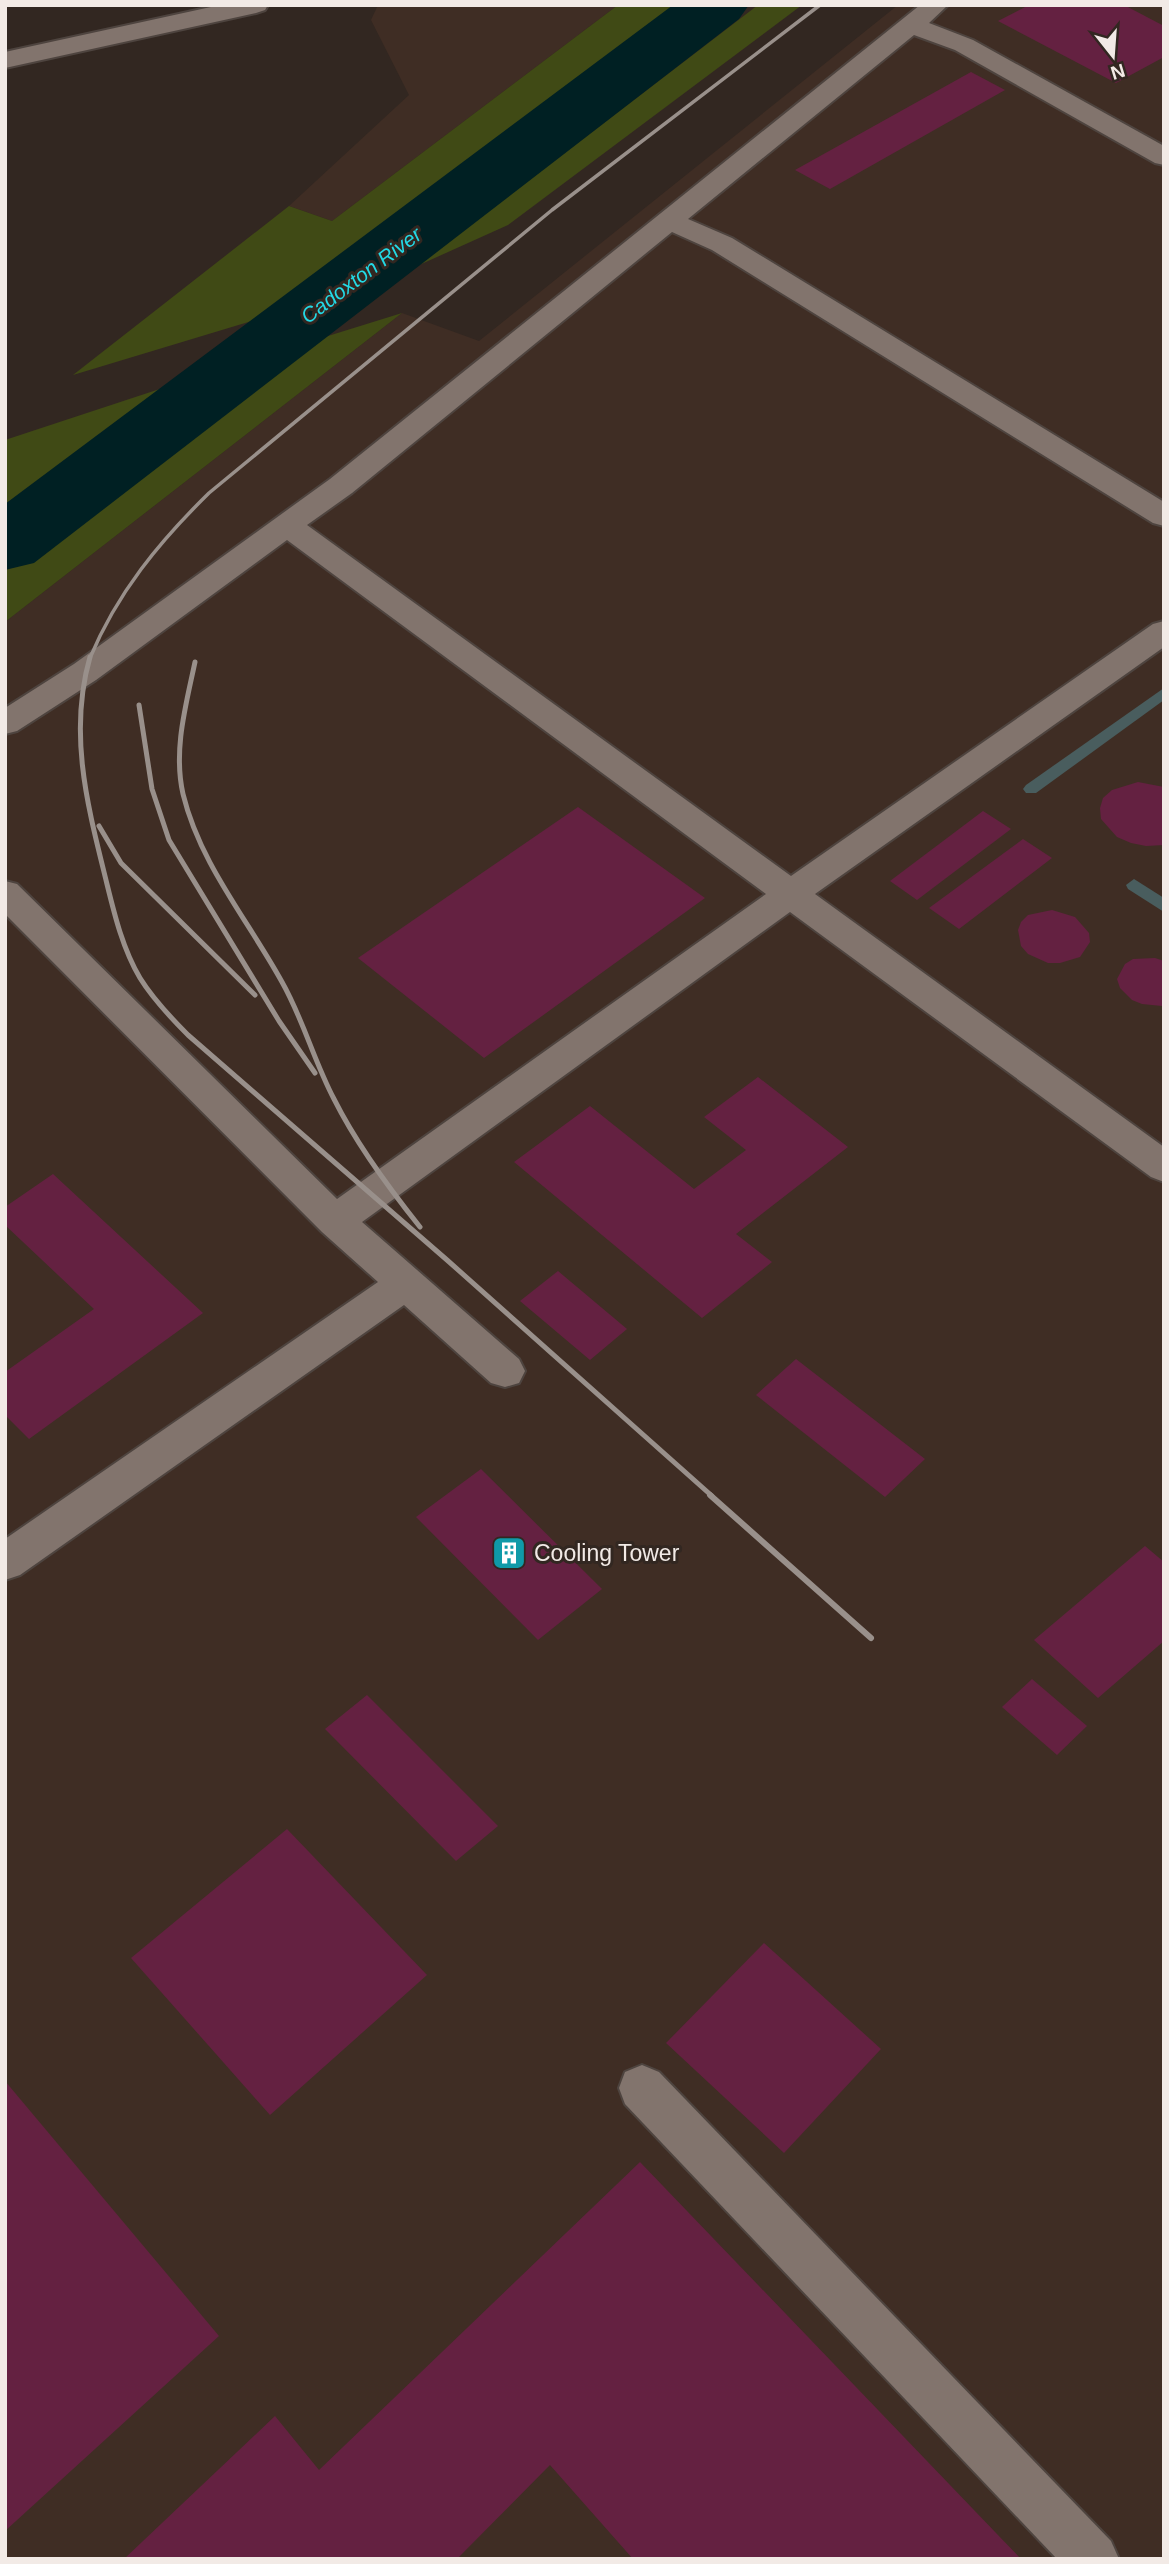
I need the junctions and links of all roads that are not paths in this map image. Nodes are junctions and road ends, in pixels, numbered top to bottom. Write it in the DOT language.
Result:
graph roads {
  1 [pos="256,5"];
  2 [pos="936,5"];
  3 [pos="911,25"];
  4 [pos="5,60"];
  5 [pos="1164,157"];
  6 [pos="669,221"];
  7 [pos="1164,516"];
  8 [pos="286,525"];
  9 [pos="1164,631"];
  10 [pos="5,723"];
  11 [pos="5,893"];
  12 [pos="790,894"];
  13 [pos="1164,1167"];
  14 [pos="335,1221"];
  15 [pos="406,1283"];
  16 [pos="505,1371"];
  17 [pos="5,1562"];
  18 [pos="642,2088"];
  19 [pos="1093,2559"];
  1 -- 4 [label="lane"];
  2 -- 3 [label="lane"];
  3 -- 5 [label="lane"];
  3 -- 6 [label="lane"];
  6 -- 7 [label="lane"];
  6 -- 8 [label="lane"];
  8 -- 10 [label="lane"];
  8 -- 12 [label="lane"];
  9 -- 12 [label="lane"];
  11 -- 14 [label="lane"];
  12 -- 13 [label="lane"];
  12 -- 14 [label="lane"];
  14 -- 15 [label="lane"];
  15 -- 16 [label="lane"];
  15 -- 17 [label="lane"];
  18 -- 19 [label="lane"];
}
